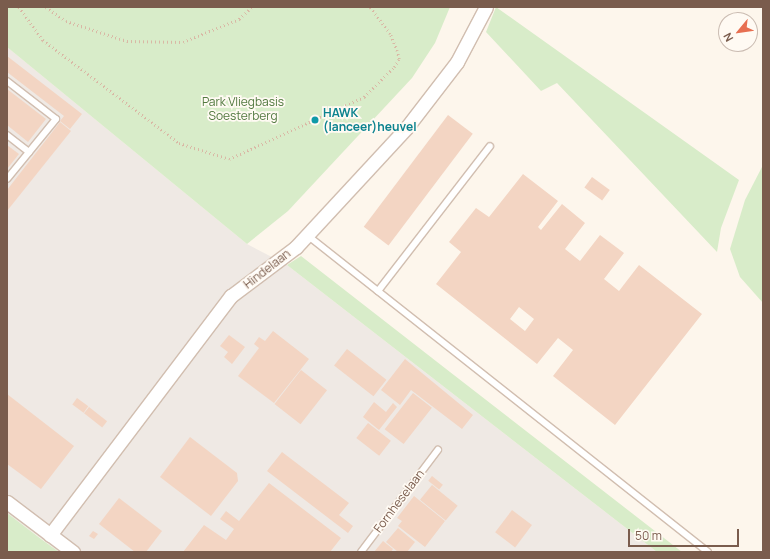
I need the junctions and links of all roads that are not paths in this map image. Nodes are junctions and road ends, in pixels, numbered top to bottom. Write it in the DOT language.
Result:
graph roads {
  1 [pos="486,7"];
  2 [pos="7,81"];
  3 [pos="7,135"];
  4 [pos="490,146"];
  5 [pos="29,152"];
  6 [pos="7,179"];
  7 [pos="307,235"];
  8 [pos="378,291"];
  9 [pos="438,450"];
  10 [pos="7,502"];
  11 [pos="50,535"];
  12 [pos="73,552"];
  13 [pos="360,552"];
  14 [pos="708,552"];
  1 -- 7 [label="street, Hindelaan"];
  2 -- 5 [label="lane"];
  3 -- 5 [label="lane"];
  4 -- 8 [label="lane"];
  5 -- 6 [label="lane"];
  7 -- 8 [label="lane"];
  7 -- 11 [label="street, Hindelaan"];
  8 -- 14 [label="lane"];
  9 -- 13 [label="lane, Fornheselaan"];
  10 -- 11 [label="street"];
  11 -- 12 [label="street"];
}
